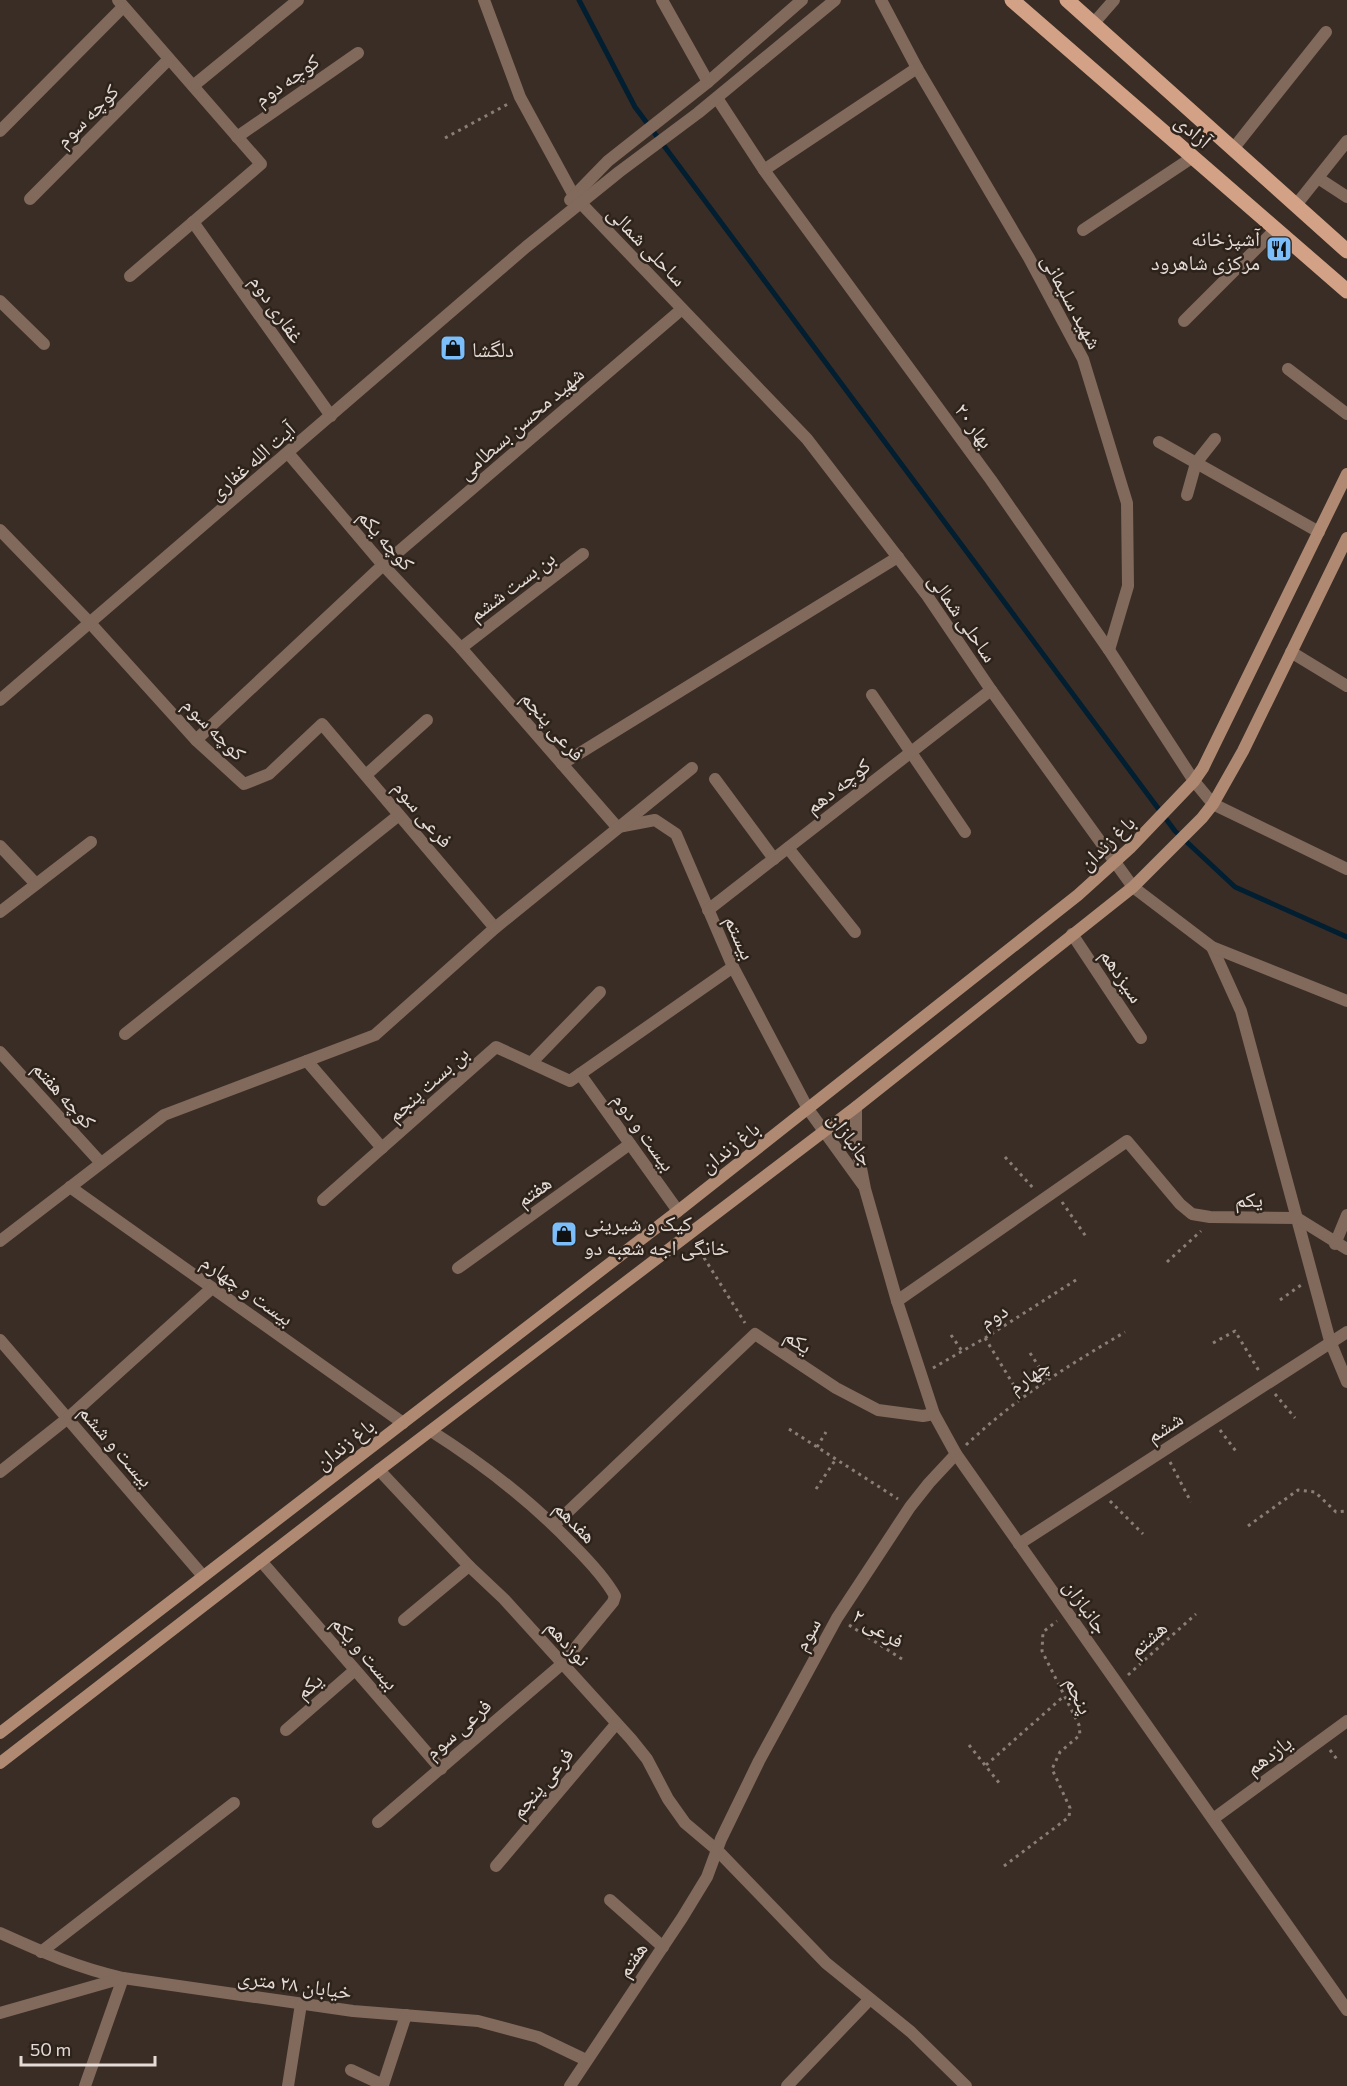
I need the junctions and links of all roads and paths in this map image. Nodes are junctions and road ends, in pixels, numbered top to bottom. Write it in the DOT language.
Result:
graph roads {
  1 [pos="298,0"];
  2 [pos="484,0"];
  3 [pos="662,0"];
  4 [pos="802,0"];
  5 [pos="835,0"];
  6 [pos="882,0"];
  7 [pos="1012,0"];
  8 [pos="1067,0"];
  9 [pos="1114,0"];
  10 [pos="121,3"];
  11 [pos="1093,24"];
  12 [pos="1326,32"];
  13 [pos="358,53"];
  14 [pos="169,59"];
  15 [pos="917,68"];
  16 [pos="708,82"];
  17 [pos="193,86"];
  18 [pos="520,97"];
  19 [pos="717,98"];
  20 [pos="0,131"];
  21 [pos="237,137"];
  22 [pos="445,138"];
  23 [pos="1347,141"];
  24 [pos="1233,149"];
  25 [pos="1193,157"];
  26 [pos="764,170"];
  27 [pos="1318,178"];
  28 [pos="1347,197"];
  29 [pos="30,199"];
  30 [pos="577,200"];
  31 [pos="1296,205"];
  32 [pos="193,222"];
  33 [pos="1276,229"];
  34 [pos="1083,230"];
  35 [pos="1347,251"];
  36 [pos="130,276"];
  37 [pos="1347,291"];
  38 [pos="0,301"];
  39 [pos="682,309"];
  40 [pos="1184,321"];
  41 [pos="44,344"];
  42 [pos="1288,369"];
  43 [pos="1347,414"];
  44 [pos="331,416"];
  45 [pos="1215,439"];
  46 [pos="1159,442"];
  47 [pos="288,453"];
  48 [pos="1196,463"];
  49 [pos="1347,474"];
  50 [pos="1187,495"];
  51 [pos="0,530"];
  52 [pos="1319,532"];
  53 [pos="1347,538"];
  54 [pos="583,554"];
  55 [pos="898,557"];
  56 [pos="383,565"];
  57 [pos="91,624"];
  58 [pos="462,648"];
  59 [pos="1109,650"];
  60 [pos="1291,652"];
  61 [pos="1347,686"];
  62 [pos="991,690"];
  63 [pos="872,695"];
  64 [pos="0,700"];
  65 [pos="427,720"];
  66 [pos="322,724"];
  67 [pos="196,740"];
  68 [pos="910,753"];
  69 [pos="562,764"];
  70 [pos="692,768"];
  71 [pos="366,775"];
  72 [pos="715,779"];
  73 [pos="1194,781"];
  74 [pos="1213,804"];
  75 [pos="399,815"];
  76 [pos="617,827"];
  77 [pos="965,832"];
  78 [pos="91,842"];
  79 [pos="0,846"];
  80 [pos="788,848"];
  81 [pos="774,859"];
  82 [pos="1114,863"];
  83 [pos="1347,869"];
  84 [pos="36,884"];
  85 [pos="1133,887"];
  86 [pos="708,910"];
  87 [pos="0,912"];
  88 [pos="495,928"];
  89 [pos="855,932"];
  90 [pos="1072,934"];
  91 [pos="1212,947"];
  92 [pos="733,967"];
  93 [pos="600,992"];
  94 [pos="1347,1000"];
  95 [pos="125,1034"];
  96 [pos="1141,1038"];
  97 [pos="0,1052"];
  98 [pos="307,1061"];
  99 [pos="531,1062"];
  100 [pos="580,1074"];
  101 [pos="856,1107"];
  102 [pos="808,1109"];
  103 [pos="823,1132"];
  104 [pos="630,1144"];
  105 [pos="382,1148"];
  106 [pos="1005,1157"];
  107 [pos="101,1163"];
  108 [pos="70,1187"];
  109 [pos="865,1188"];
  110 [pos="1054,1191"];
  111 [pos="1043,1199"];
  112 [pos="323,1200"];
  113 [pos="678,1211"];
  114 [pos="1347,1215"];
  115 [pos="1210,1217"];
  116 [pos="1297,1218"];
  117 [pos="688,1233"];
  118 [pos="1087,1238"];
  119 [pos="0,1241"];
  120 [pos="1341,1247"];
  121 [pos="1167,1262"];
  122 [pos="458,1269"];
  123 [pos="1313,1277"];
  124 [pos="1080,1278"];
  125 [pos="212,1288"];
  126 [pos="1280,1300"];
  127 [pos="897,1301"];
  128 [pos="1125,1332"];
  129 [pos="1347,1332"];
  130 [pos="755,1334"];
  131 [pos="951,1335"];
  132 [pos="985,1338"];
  133 [pos="0,1340"];
  134 [pos="1330,1341"];
  135 [pos="1214,1343"];
  136 [pos="962,1351"];
  137 [pos="1030,1353"];
  138 [pos="921,1375"];
  139 [pos="1047,1378"];
  140 [pos="1347,1382"];
  141 [pos="1267,1383"];
  142 [pos="1021,1397"];
  143 [pos="934,1414"];
  144 [pos="68,1418"];
  145 [pos="1295,1418"];
  146 [pos="1211,1419"];
  147 [pos="403,1423"];
  148 [pos="789,1429"];
  149 [pos="431,1431"];
  150 [pos="826,1432"];
  151 [pos="817,1447"];
  152 [pos="1164,1450"];
  153 [pos="1238,1454"];
  154 [pos="956,1455"];
  155 [pos="836,1459"];
  156 [pos="379,1470"];
  157 [pos="0,1472"];
  158 [pos="816,1489"];
  159 [pos="1101,1491"];
  160 [pos="1191,1502"];
  161 [pos="910,1507"];
  162 [pos="1347,1511"];
  163 [pos="554,1524"];
  164 [pos="1248,1526"];
  165 [pos="1143,1534"];
  166 [pos="1019,1544"];
  167 [pos="261,1561"];
  168 [pos="469,1566"];
  169 [pos="203,1576"];
  170 [pos="1067,1611"];
  171 [pos="1196,1614"];
  172 [pos="837,1618"];
  173 [pos="404,1620"];
  174 [pos="905,1661"];
  175 [pos="562,1664"];
  176 [pos="355,1670"];
  177 [pos="1118,1684"];
  178 [pos="1064,1696"];
  179 [pos="1347,1721"];
  180 [pos="616,1724"];
  181 [pos="286,1730"];
  182 [pos="0,1733"];
  183 [pos="969,1745"];
  184 [pos="0,1763"];
  185 [pos="986,1766"];
  186 [pos="441,1768"];
  187 [pos="1000,1784"];
  188 [pos="234,1803"];
  189 [pos="1213,1819"];
  190 [pos="378,1822"];
  191 [pos="717,1850"];
  192 [pos="496,1866"];
  193 [pos="1004,1866"];
  194 [pos="610,1900"];
  195 [pos="0,1933"];
  196 [pos="663,1947"];
  197 [pos="41,1952"];
  198 [pos="123,1978"];
  199 [pos="870,1999"];
  200 [pos="301,2004"];
  201 [pos="1347,2010"];
  202 [pos="0,2013"];
  203 [pos="406,2015"];
  204 [pos="586,2060"];
  205 [pos="351,2070"];
  206 [pos="85,2086"];
  207 [pos="288,2086"];
  208 [pos="570,2086"];
  209 [pos="787,2086"];
  210 [pos="966,2086"];
  1 -- 17 [label="street"];
  2 -- 18 [label="street, ساحلی شمالی"];
  3 -- 16 [label="street, بهار ۲۰"];
  4 -- 16 [label="street"];
  5 -- 19 [label="street"];
  6 -- 15 [label="street, شهید سلیمانی"];
  7 -- 25 [label="main road, آزادی"];
  8 -- 11 [label="main road, آزادی"];
  9 -- 11 [label="street"];
  10 -- 14 [label="street"];
  10 -- 20 [label="street"];
  11 -- 24 [label="main road, آزادی"];
  12 -- 24 [label="street"];
  13 -- 21 [label="street, کوچه دوم"];
  14 -- 17 [label="street"];
  14 -- 29 [label="street, کوچه سوم"];
  15 -- 26 [label="street"];
  15 -- 59 [label="street, شهید سلیمانی"];
  16 -- 19 [label="street, بهار ۲۰"];
  16 -- 30 [label="street"];
  17 -- 21 [label="street"];
  18 -- 22 [label="path"];
  18 -- 30 [label="street, ساحلی شمالی"];
  19 -- 26 [label="street, بهار ۲۰"];
  19 -- 30 [label="street"];
  21 -- 32 [label="street"];
  23 -- 27 [label="street"];
  24 -- 31 [label="main road, آزادی"];
  25 -- 33 [label="main road, آزادی"];
  25 -- 34 [label="street"];
  26 -- 59 [label="street, بهار ۲۰"];
  27 -- 28 [label="street"];
  27 -- 31 [label="street"];
  30 -- 39 [label="street, ساحلی شمالی"];
  30 -- 44 [label="street, آیت الله غفاری"];
  31 -- 35 [label="main road, آزادی"];
  32 -- 36 [label="street"];
  32 -- 44 [label="street, غفاری دوم"];
  33 -- 37 [label="main road, آزادی"];
  33 -- 40 [label="street"];
  38 -- 41 [label="street"];
  39 -- 55 [label="street, ساحلی شمالی"];
  39 -- 56 [label="street, شهید محسن بسطامی"];
  42 -- 43 [label="street"];
  44 -- 47 [label="street, آیت الله غفاری"];
  45 -- 48 [label="street"];
  46 -- 48 [label="street"];
  47 -- 56 [label="street, کوچه یکم"];
  47 -- 57 [label="street, آیت الله غفاری"];
  48 -- 50 [label="street"];
  48 -- 52 [label="street"];
  49 -- 52 [label="main road, باغ زندان"];
  51 -- 57 [label="street, کوچه سوم"];
  52 -- 73 [label="main road, باغ زندان"];
  53 -- 60 [label="main road"];
  54 -- 58 [label="street, بن بست ششم"];
  55 -- 62 [label="street, ساحلی شمالی"];
  55 -- 69 [label="street"];
  56 -- 58 [label="street, کوچه یکم"];
  56 -- 67 [label="street, شهید محسن بسطامی"];
  57 -- 64 [label="street, آیت الله غفاری"];
  57 -- 67 [label="street, کوچه سوم"];
  58 -- 69 [label="street, فرعی پنجم"];
  59 -- 73 [label="street, بهار ۲۰"];
  60 -- 61 [label="street"];
  60 -- 74 [label="main road"];
  62 -- 68 [label="street, کوچه دهم"];
  62 -- 82 [label="street, ساحلی شمالی"];
  63 -- 68 [label="street"];
  65 -- 71 [label="street"];
  66 -- 67 [label="street, کوچه سوم"];
  66 -- 71 [label="street, فرعی سوم"];
  68 -- 77 [label="street"];
  68 -- 80 [label="street, کوچه دهم"];
  69 -- 76 [label="street, فرعی پنجم"];
  70 -- 76 [label="street"];
  71 -- 75 [label="street, فرعی سوم"];
  72 -- 81 [label="street"];
  73 -- 74 [label="street, بهار ۲۰"];
  73 -- 82 [label="main road, باغ زندان"];
  74 -- 83 [label="street"];
  74 -- 85 [label="main road, باغ زندان"];
  75 -- 88 [label="street, فرعی سوم"];
  75 -- 95 [label="street"];
  76 -- 86 [label="street, بیستم"];
  76 -- 88 [label="street"];
  78 -- 84 [label="street"];
  79 -- 84 [label="street"];
  80 -- 81 [label="street, کوچه دهم"];
  80 -- 89 [label="street"];
  81 -- 86 [label="street, کوچه دهم"];
  82 -- 85 [label="street, ساحلی شمالی"];
  82 -- 102 [label="main road, باغ زندان"];
  84 -- 87 [label="street"];
  85 -- 90 [label="main road, باغ زندان"];
  85 -- 91 [label="street, ساحلی شمالی"];
  86 -- 92 [label="street, بیستم"];
  88 -- 98 [label="street"];
  90 -- 96 [label="street, سیزدهم"];
  90 -- 101 [label="main road, باغ زندان"];
  91 -- 94 [label="street, ساحلی شمالی"];
  91 -- 116 [label="street"];
  92 -- 100 [label="street"];
  92 -- 102 [label="street, بیستم"];
  93 -- 99 [label="street"];
  97 -- 107 [label="street, کوچه هفتم"];
  98 -- 105 [label="street"];
  98 -- 107 [label="street"];
  99 -- 100 [label="street"];
  99 -- 105 [label="street, بن بست پنجم"];
  100 -- 104 [label="street, بیست و دوم"];
  101 -- 103 [label="main road, باغ زندان"];
  101 -- 109 [label="street, جانبازان"];
  102 -- 103 [label="street, جانبازان"];
  102 -- 113 [label="main road, باغ زندان"];
  103 -- 109 [label="street, جانبازان"];
  103 -- 117 [label="main road, باغ زندان"];
  104 -- 113 [label="street, بیست و دوم"];
  104 -- 122 [label="street, هفتم"];
  105 -- 112 [label="street, بن بست پنجم"];
  106 -- 111 [label="path"];
  107 -- 108 [label="street"];
  108 -- 119 [label="street"];
  108 -- 125 [label="street, بیست و چهارم"];
  109 -- 127 [label="street, جانبازان"];
  110 -- 111 [label="street"];
  110 -- 115 [label="street, یکم"];
  110 -- 118 [label="path"];
  111 -- 127 [label="street"];
  113 -- 147 [label="main road, باغ زندان"];
  114 -- 120 [label="street"];
  115 -- 116 [label="street, یکم"];
  115 -- 121 [label="path"];
  116 -- 120 [label="street"];
  116 -- 123 [label="street"];
  117 -- 130 [label="path, یکم"];
  117 -- 149 [label="main road, باغ زندان"];
  123 -- 126 [label="path"];
  123 -- 134 [label="street"];
  124 -- 132 [label="path, دوم"];
  125 -- 144 [label="street"];
  125 -- 147 [label="street, بیست و چهارم"];
  127 -- 138 [label="street, جانبازان"];
  128 -- 139 [label="path, چهارم"];
  129 -- 134 [label="street, ششم"];
  130 -- 143 [label="street, یکم"];
  130 -- 163 [label="street"];
  131 -- 136 [label="path"];
  132 -- 136 [label="path, دوم"];
  132 -- 142 [label="path"];
  133 -- 144 [label="street, بیست و ششم"];
  134 -- 140 [label="street"];
  134 -- 141 [label="street, ششم"];
  135 -- 141 [label="path"];
  136 -- 138 [label="path, دوم"];
  137 -- 139 [label="path"];
  138 -- 143 [label="street, جانبازان"];
  139 -- 142 [label="path, چهارم"];
  141 -- 145 [label="path"];
  141 -- 146 [label="street, ششم"];
  142 -- 154 [label="path, چهارم"];
  143 -- 154 [label="street, جانبازان"];
  144 -- 157 [label="street"];
  144 -- 169 [label="street, بیست و ششم"];
  146 -- 152 [label="street, ششم"];
  146 -- 153 [label="path"];
  147 -- 169 [label="main road, باغ زندان"];
  148 -- 151 [label="path"];
  149 -- 156 [label="main road, باغ زندان"];
  149 -- 163 [label="street, هفدهم"];
  150 -- 151 [label="path"];
  151 -- 155 [label="path"];
  152 -- 159 [label="street, ششم"];
  152 -- 160 [label="path"];
  154 -- 161 [label="street, سوم"];
  154 -- 166 [label="street, جانبازان"];
  155 -- 158 [label="path"];
  155 -- 161 [label="path"];
  156 -- 167 [label="main road, باغ زندان"];
  156 -- 168 [label="street, نوزدهم"];
  159 -- 165 [label="path"];
  159 -- 166 [label="street, ششم"];
  161 -- 172 [label="street, سوم"];
  162 -- 164 [label="path"];
  163 -- 175 [label="street, هفدهم"];
  166 -- 170 [label="street, جانبازان"];
  167 -- 176 [label="street, بیست و یکم"];
  167 -- 184 [label="main road, باغ زندان"];
  168 -- 173 [label="street"];
  168 -- 175 [label="street, نوزدهم"];
  169 -- 182 [label="main road, باغ زندان"];
  170 -- 177 [label="street, جانبازان"];
  170 -- 178 [label="path, پنجم"];
  171 -- 177 [label="path, هشتم"];
  172 -- 174 [label="path, فرعی ۲"];
  172 -- 191 [label="street, سوم"];
  175 -- 180 [label="street, نوزدهم"];
  175 -- 186 [label="street, فرعی سوم"];
  176 -- 181 [label="street, یکم"];
  176 -- 186 [label="street, بیست و یکم"];
  177 -- 189 [label="street, جانبازان"];
  178 -- 185 [label="path"];
  178 -- 193 [label="path, پنجم"];
  179 -- 189 [label="street, یازدهم"];
  180 -- 191 [label="street, نوزدهم"];
  180 -- 192 [label="street, فرعی پنجم"];
  183 -- 185 [label="path"];
  185 -- 187 [label="path"];
  186 -- 190 [label="street, فرعی سوم"];
  188 -- 197 [label="street"];
  189 -- 201 [label="street, جانبازان"];
  191 -- 196 [label="street, هفتم"];
  191 -- 199 [label="street, نوزدهم"];
  194 -- 196 [label="street"];
  195 -- 197 [label="street, خیابان ۲۸ متری"];
  196 -- 204 [label="street, هفتم"];
  197 -- 198 [label="street, خیابان ۲۸ متری"];
  198 -- 200 [label="street, خیابان ۲۸ متری"];
  198 -- 202 [label="street"];
  198 -- 206 [label="street"];
  199 -- 209 [label="street"];
  199 -- 210 [label="street, نوزدهم"];
  200 -- 203 [label="street, خیابان ۲۸ متری"];
  200 -- 207 [label="street"];
  203 -- 204 [label="street, خیابان ۲۸ متری"];
  203 -- 205 [label="street"];
  204 -- 208 [label="street, هفتم"];
}
